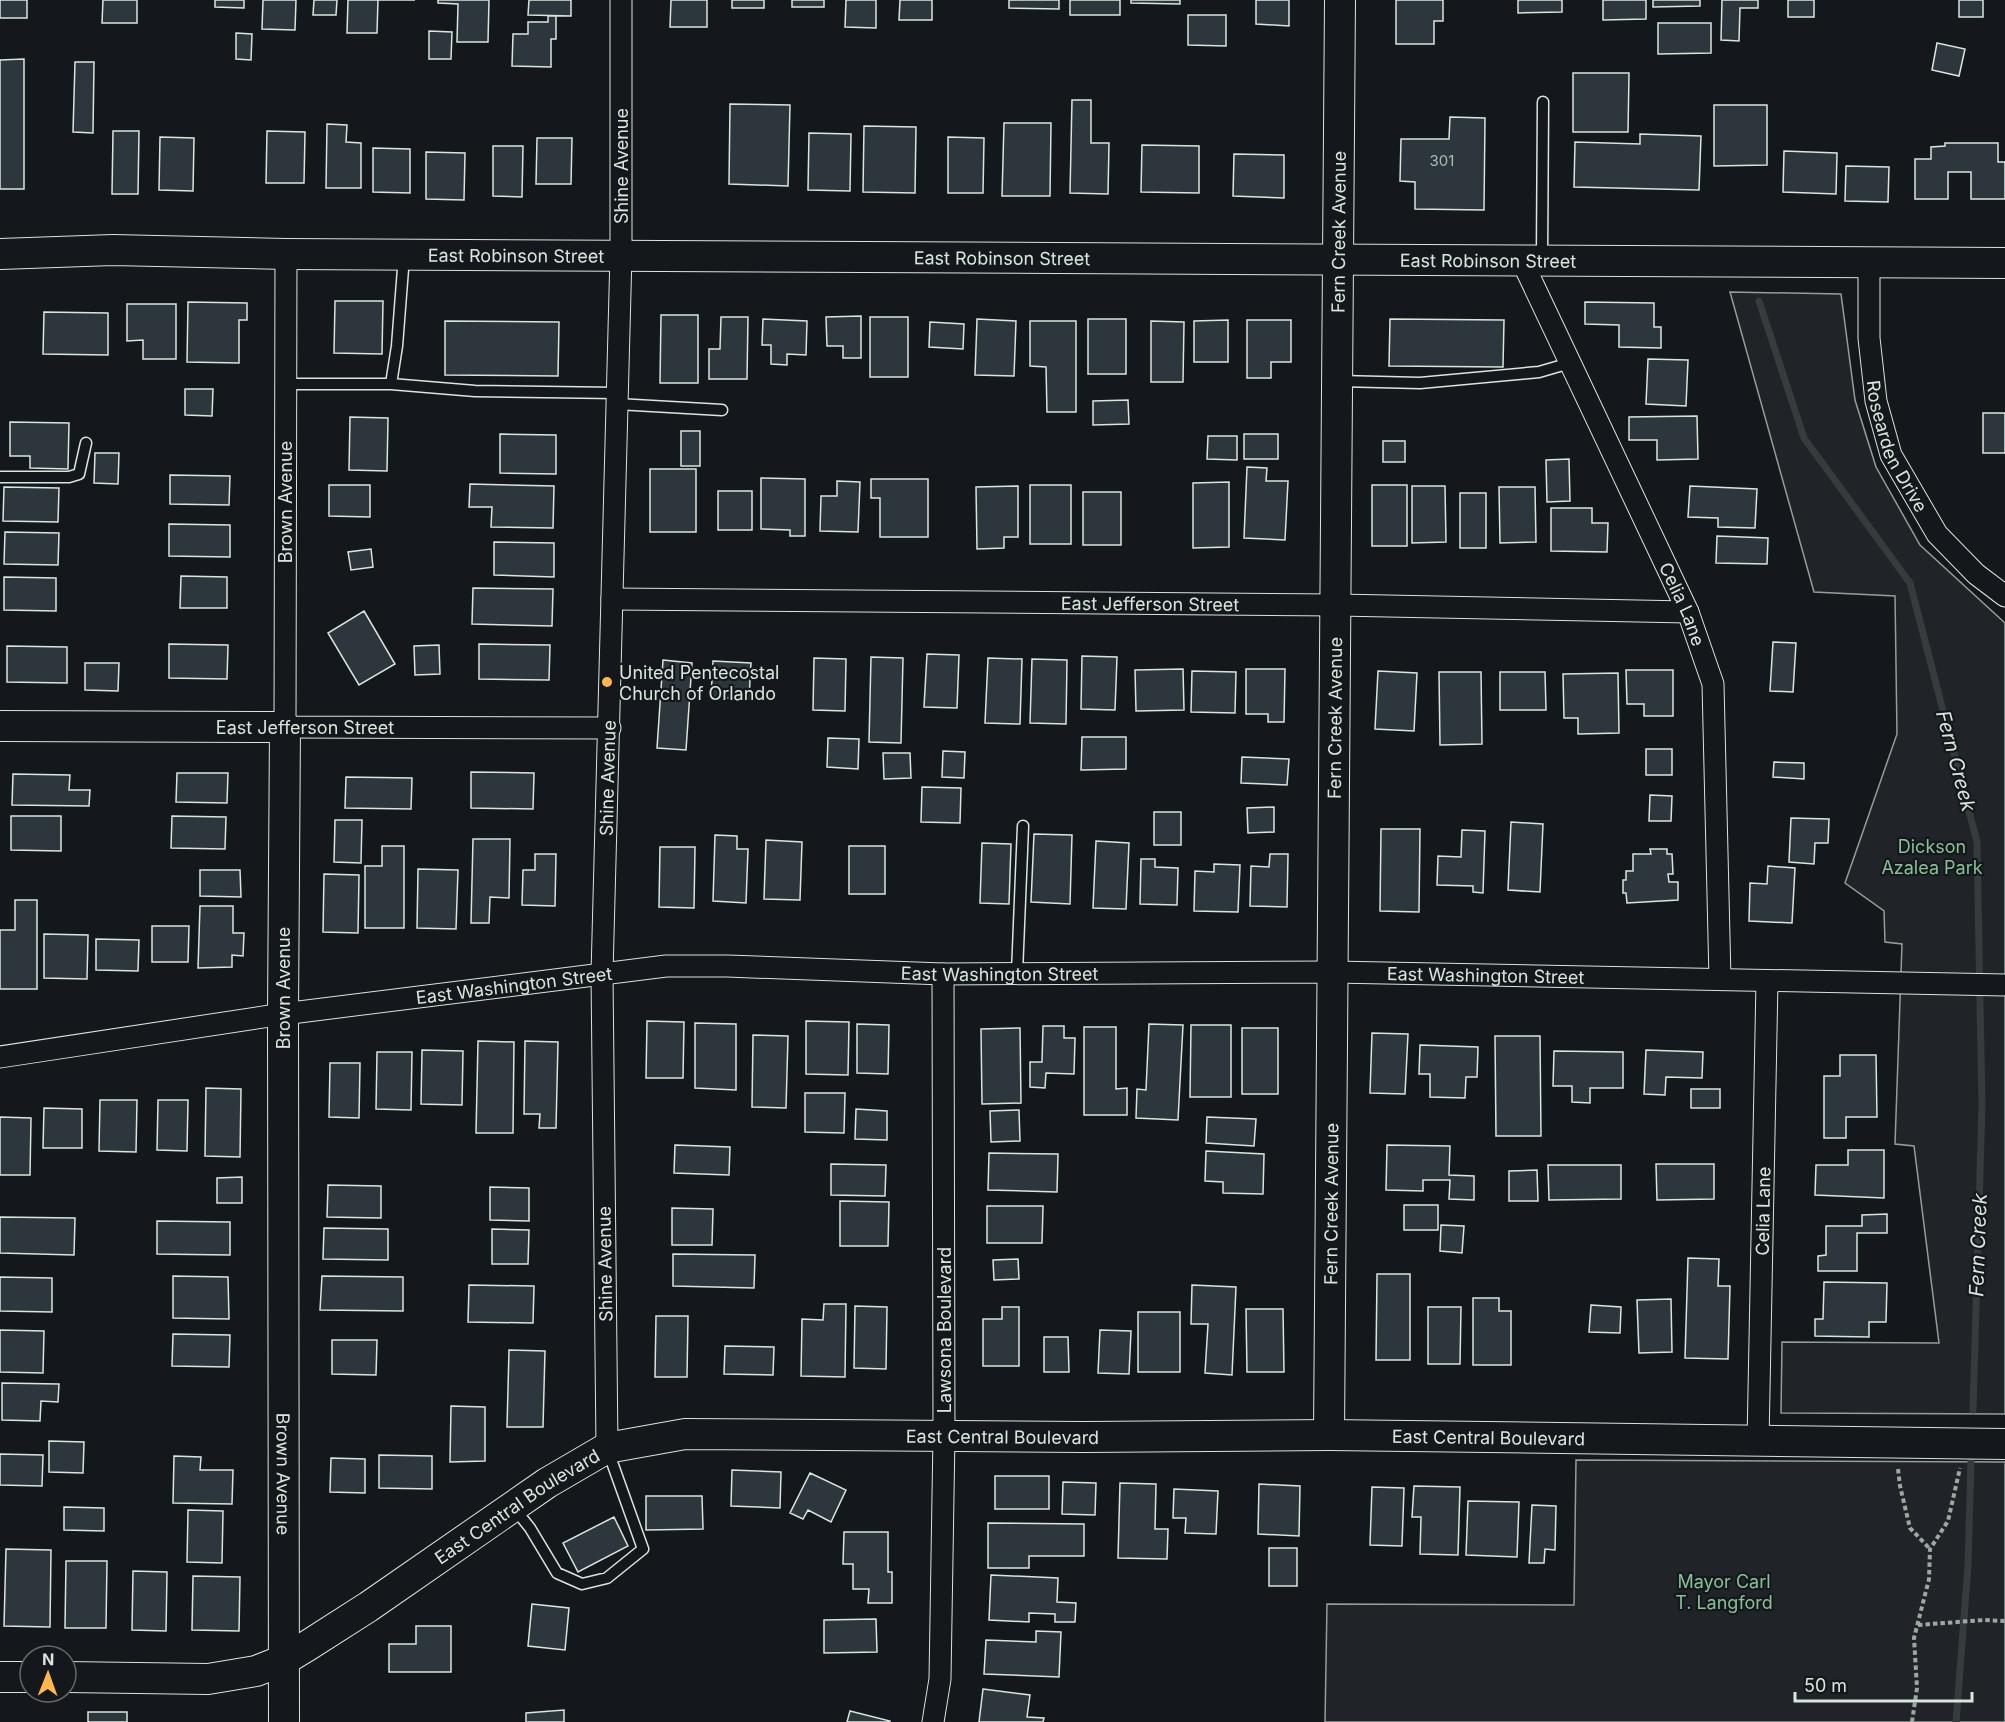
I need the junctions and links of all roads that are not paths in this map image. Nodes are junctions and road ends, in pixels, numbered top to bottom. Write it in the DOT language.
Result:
graph roads {
  1 [pos="621,0"];
  2 [pos="1340,0"];
  3 [pos="1543,102"];
  4 [pos="0,254"];
  5 [pos="286,254"];
  6 [pos="404,254"];
  7 [pos="621,255"];
  8 [pos="1532,259"];
  9 [pos="1337,260"];
  10 [pos="1869,262"];
  11 [pos="2005,263"];
  12 [pos="1570,363"];
  13 [pos="1336,381"];
  14 [pos="286,384"];
  15 [pos="391,384"];
  16 [pos="617,399"];
  17 [pos="722,410"];
  18 [pos="86,443"];
  19 [pos="0,477"];
  20 [pos="2005,596"];
  21 [pos="612,599"];
  22 [pos="1337,605"];
  23 [pos="1688,612"];
  24 [pos="0,726"];
  25 [pos="285,727"];
  26 [pos="610,728"];
  27 [pos="1023,826"];
  28 [pos="1333,972"];
  29 [pos="1017,973"];
  30 [pos="602,974"];
  31 [pos="943,974"];
  32 [pos="1720,979"];
  33 [pos="1767,981"];
  34 [pos="2005,985"];
  35 [pos="283,1014"];
  36 [pos="0,1058"];
  37 [pos="1329,1435"];
  38 [pos="944,1436"];
  39 [pos="1758,1442"];
  40 [pos="2005,1444"];
  41 [pos="607,1448"];
  42 [pos="513,1506"];
  43 [pos="284,1660"];
  44 [pos="0,1677"];
  45 [pos="18,1677"];
  46 [pos="78,1677"];
  47 [pos="285,1722"];
  48 [pos="933,1722"];
  1 -- 7 [label="street, Shine Avenue"];
  2 -- 9 [label="street, Fern Creek Avenue"];
  3 -- 8 [label="lane"];
  4 -- 5 [label="street, East Robinson Street"];
  5 -- 6 [label="street, East Robinson Street"];
  5 -- 14 [label="street, Brown Avenue"];
  6 -- 7 [label="street, East Robinson Street"];
  6 -- 15 [label="lane"];
  7 -- 9 [label="street, East Robinson Street"];
  7 -- 16 [label="street, Shine Avenue"];
  8 -- 9 [label="street, East Robinson Street"];
  8 -- 10 [label="street, East Robinson Street"];
  8 -- 12 [label="street, Celia Lane"];
  9 -- 13 [label="street, Fern Creek Avenue"];
  10 -- 11 [label="street, East Robinson Street"];
  10 -- 20 [label="street, Rosearden Drive"];
  12 -- 13 [label="lane"];
  12 -- 23 [label="street, Celia Lane"];
  13 -- 22 [label="street, Fern Creek Avenue"];
  14 -- 15 [label="lane"];
  14 -- 25 [label="street, Brown Avenue"];
  15 -- 16 [label="lane"];
  16 -- 17 [label="lane"];
  16 -- 21 [label="street, Shine Avenue"];
  18 -- 19 [label="lane"];
  21 -- 22 [label="street, East Jefferson Street"];
  21 -- 26 [label="street, Shine Avenue"];
  22 -- 23 [label="street, East Jefferson Street"];
  22 -- 28 [label="street, Fern Creek Avenue"];
  23 -- 32 [label="street, Celia Lane"];
  24 -- 25 [label="street, East Jefferson Street"];
  25 -- 26 [label="street, East Jefferson Street"];
  25 -- 35 [label="street, Brown Avenue"];
  26 -- 30 [label="street, Shine Avenue"];
  27 -- 29 [label="lane"];
  28 -- 29 [label="street, East Washington Street"];
  28 -- 32 [label="street, East Washington Street"];
  28 -- 37 [label="street, Fern Creek Avenue"];
  29 -- 31 [label="street, East Washington Street"];
  30 -- 31 [label="street, East Washington Street"];
  30 -- 35 [label="street, East Washington Street"];
  30 -- 41 [label="street, Shine Avenue"];
  31 -- 38 [label="street, Lawsona Boulevard"];
  32 -- 33 [label="street, East Washington Street"];
  33 -- 34 [label="street, East Washington Street"];
  33 -- 39 [label="street, Celia Lane"];
  35 -- 36 [label="street, East Washington Street"];
  35 -- 43 [label="street, Brown Avenue"];
  37 -- 38 [label="street, East Central Boulevard"];
  37 -- 39 [label="street, East Central Boulevard"];
  38 -- 41 [label="street, East Central Boulevard"];
  38 -- 48 [label="street, Lawsona Boulevard"];
  39 -- 40 [label="street, East Central Boulevard"];
  41 -- 42 [label="street, East Central Boulevard"];
  41 -- 42 [label="lane"];
  42 -- 43 [label="street, East Central Boulevard"];
  43 -- 46 [label="street, East Central Boulevard"];
  43 -- 47 [label="street, Brown Avenue"];
  44 -- 45 [label="street"];
}
